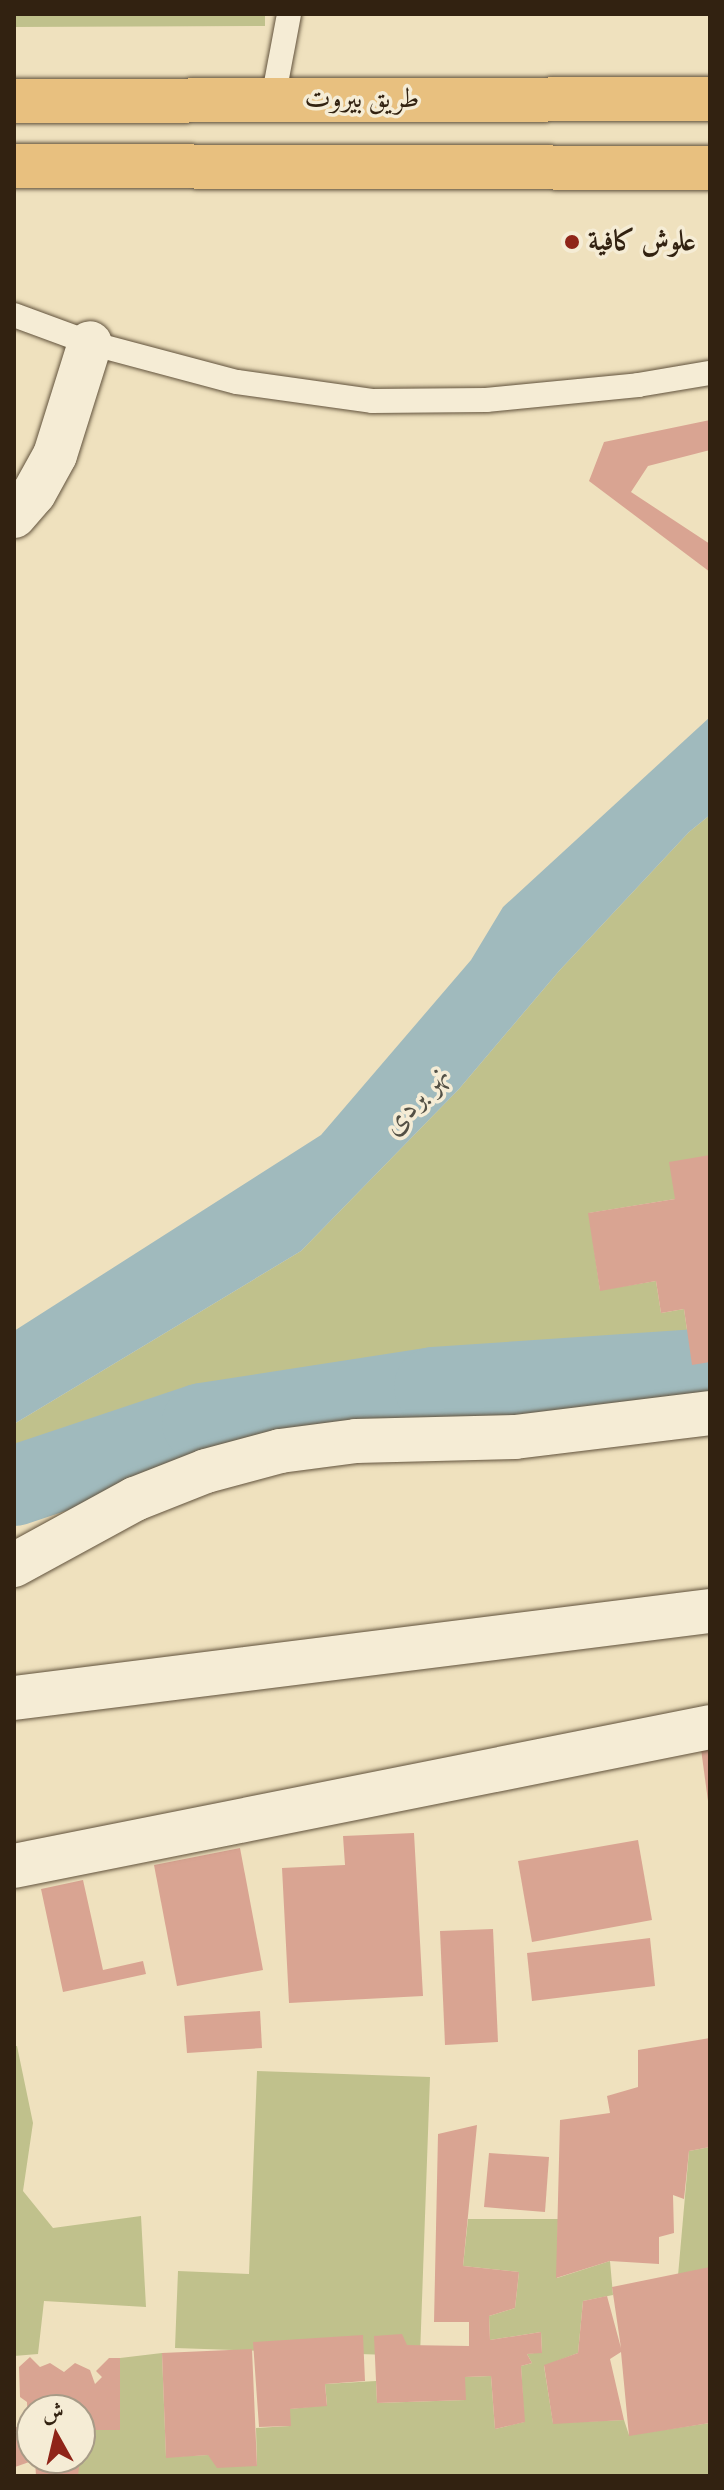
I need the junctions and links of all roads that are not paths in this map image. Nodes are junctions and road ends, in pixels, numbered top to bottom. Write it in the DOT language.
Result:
graph roads {
  1 [pos="289,14"];
  2 [pos="273,99"];
  3 [pos="710,99"];
  4 [pos="14,101"];
  5 [pos="14,166"];
  6 [pos="710,168"];
  7 [pos="14,315"];
  8 [pos="90,343"];
  9 [pos="710,373"];
  10 [pos="14,516"];
  11 [pos="710,1413"];
  12 [pos="14,1565"];
  13 [pos="710,1611"];
  14 [pos="14,1698"];
  15 [pos="710,1727"];
  16 [pos="14,1866"];
  1 -- 2 [label="lane"];
  2 -- 3 [label="main road, طريق بيروت"];
  2 -- 4 [label="main road, طريق بيروت"];
  5 -- 6 [label="main road"];
  7 -- 8 [label="lane"];
  8 -- 9 [label="lane"];
  8 -- 10 [label="street"];
  11 -- 12 [label="street"];
  13 -- 14 [label="street"];
  15 -- 16 [label="street"];
}
